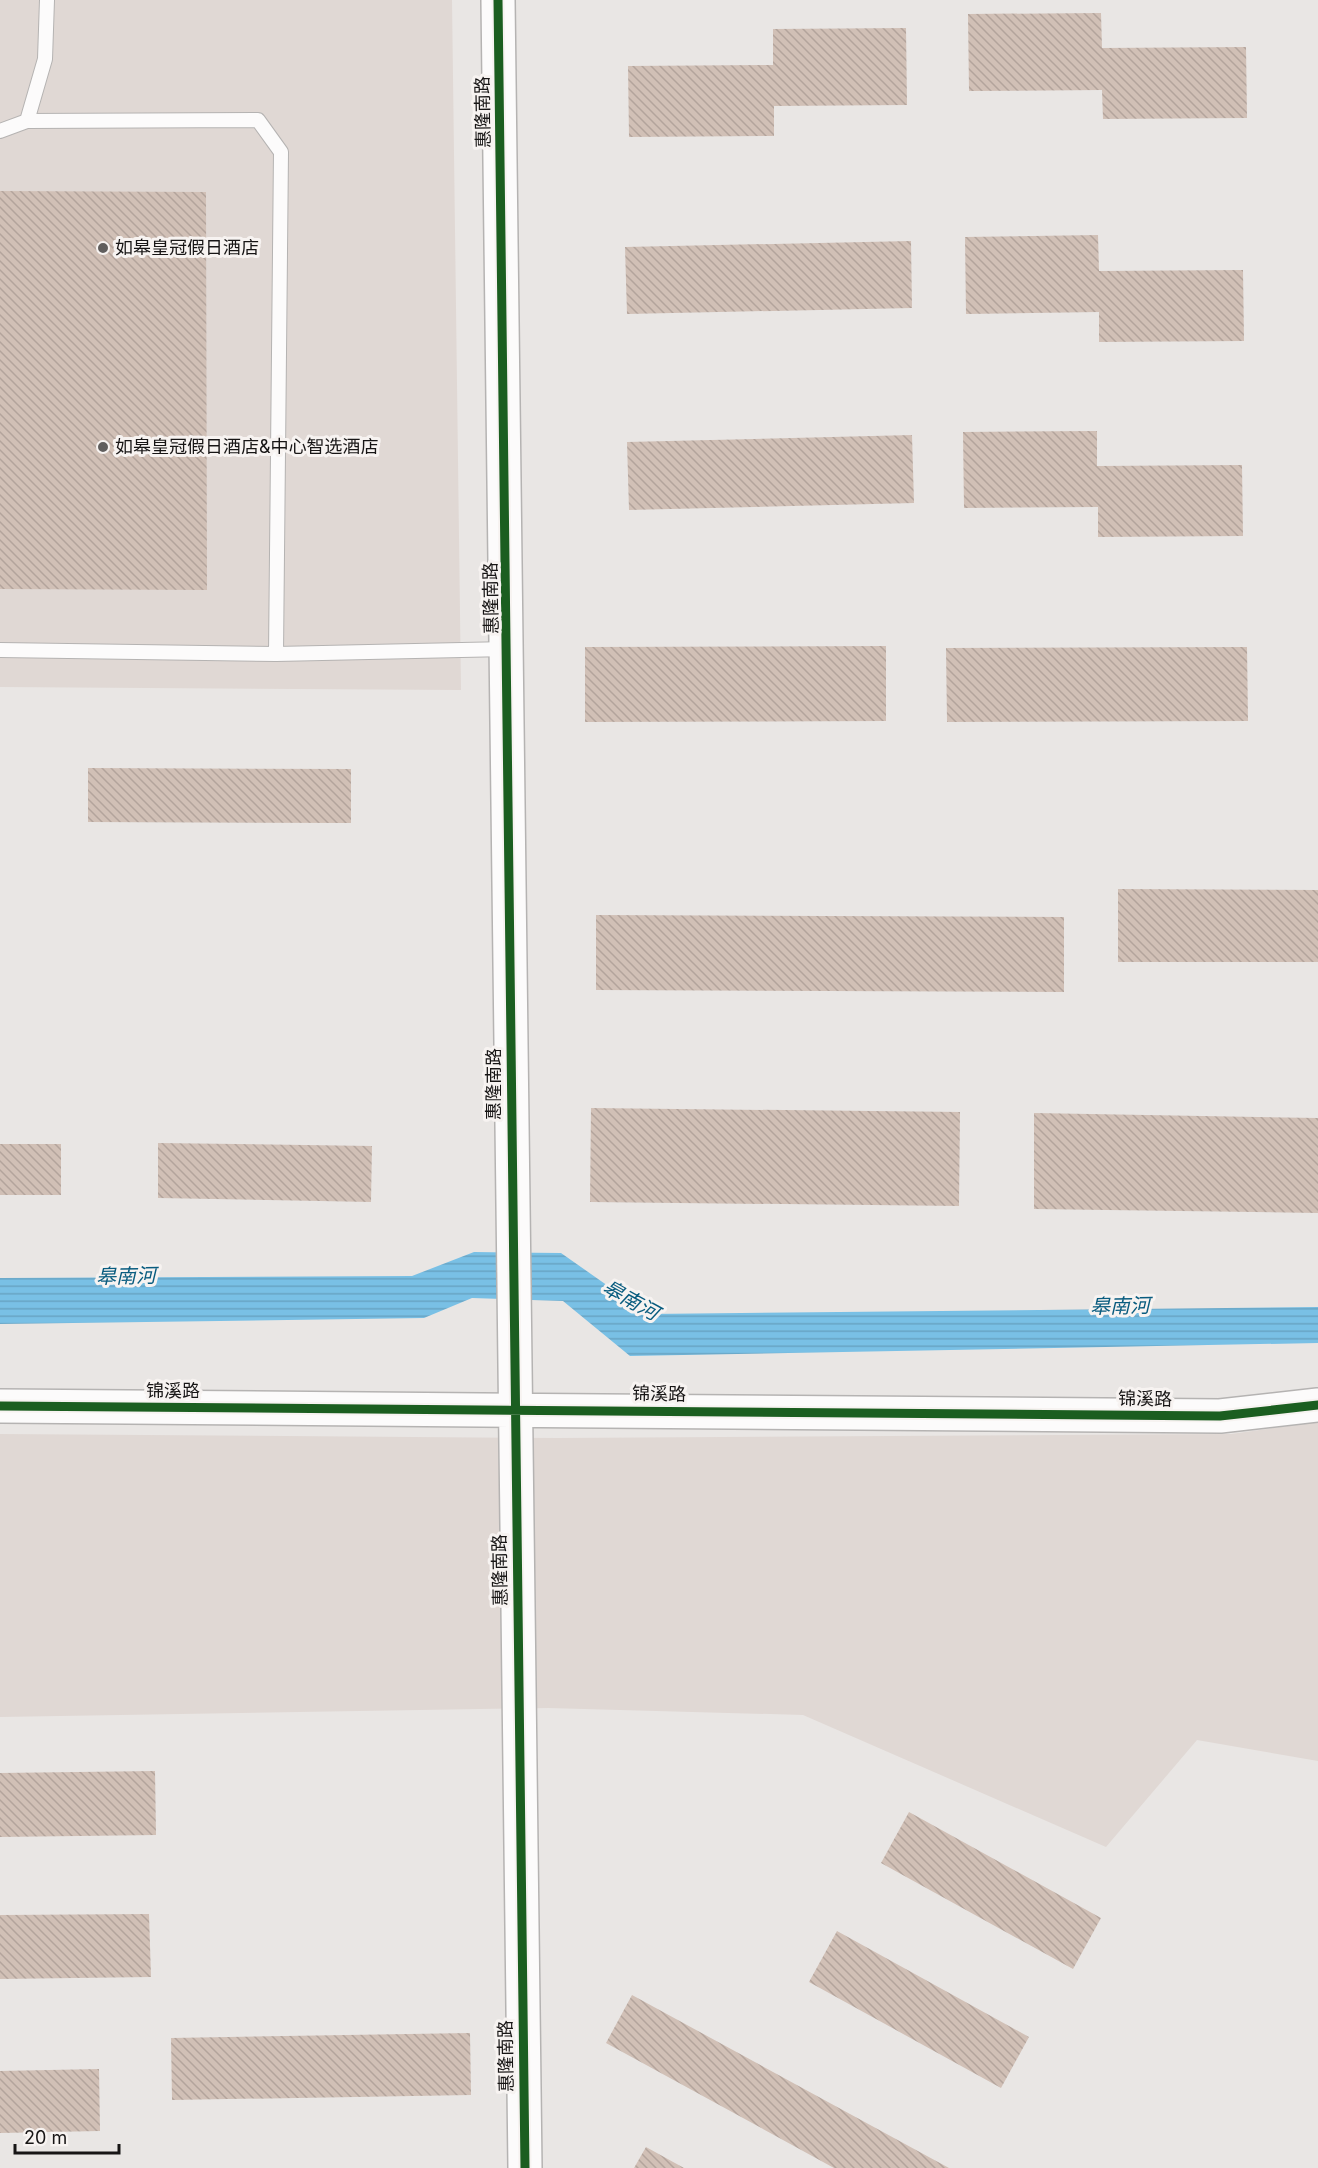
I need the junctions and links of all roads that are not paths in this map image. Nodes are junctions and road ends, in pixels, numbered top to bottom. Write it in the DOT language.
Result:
graph roads {
  1 [pos="47,0"];
  2 [pos="498,0"];
  3 [pos="27,121"];
  4 [pos="0,131"];
  5 [pos="0,650"];
  6 [pos="508,650"];
  7 [pos="276,654"];
  8 [pos="1318,1405"];
  9 [pos="0,1407"];
  10 [pos="514,1409"];
  11 [pos="525,2168"];
  1 -- 3 [label="lane"];
  2 -- 6 [label="street, 惠隆南路"];
  3 -- 4 [label="lane"];
  3 -- 7 [label="lane"];
  5 -- 7 [label="lane"];
  6 -- 7 [label="lane"];
  6 -- 10 [label="street, 惠隆南路"];
  8 -- 10 [label="street, 锦溪路"];
  9 -- 10 [label="street, 锦溪路"];
  10 -- 11 [label="street, 惠隆南路"];
}
